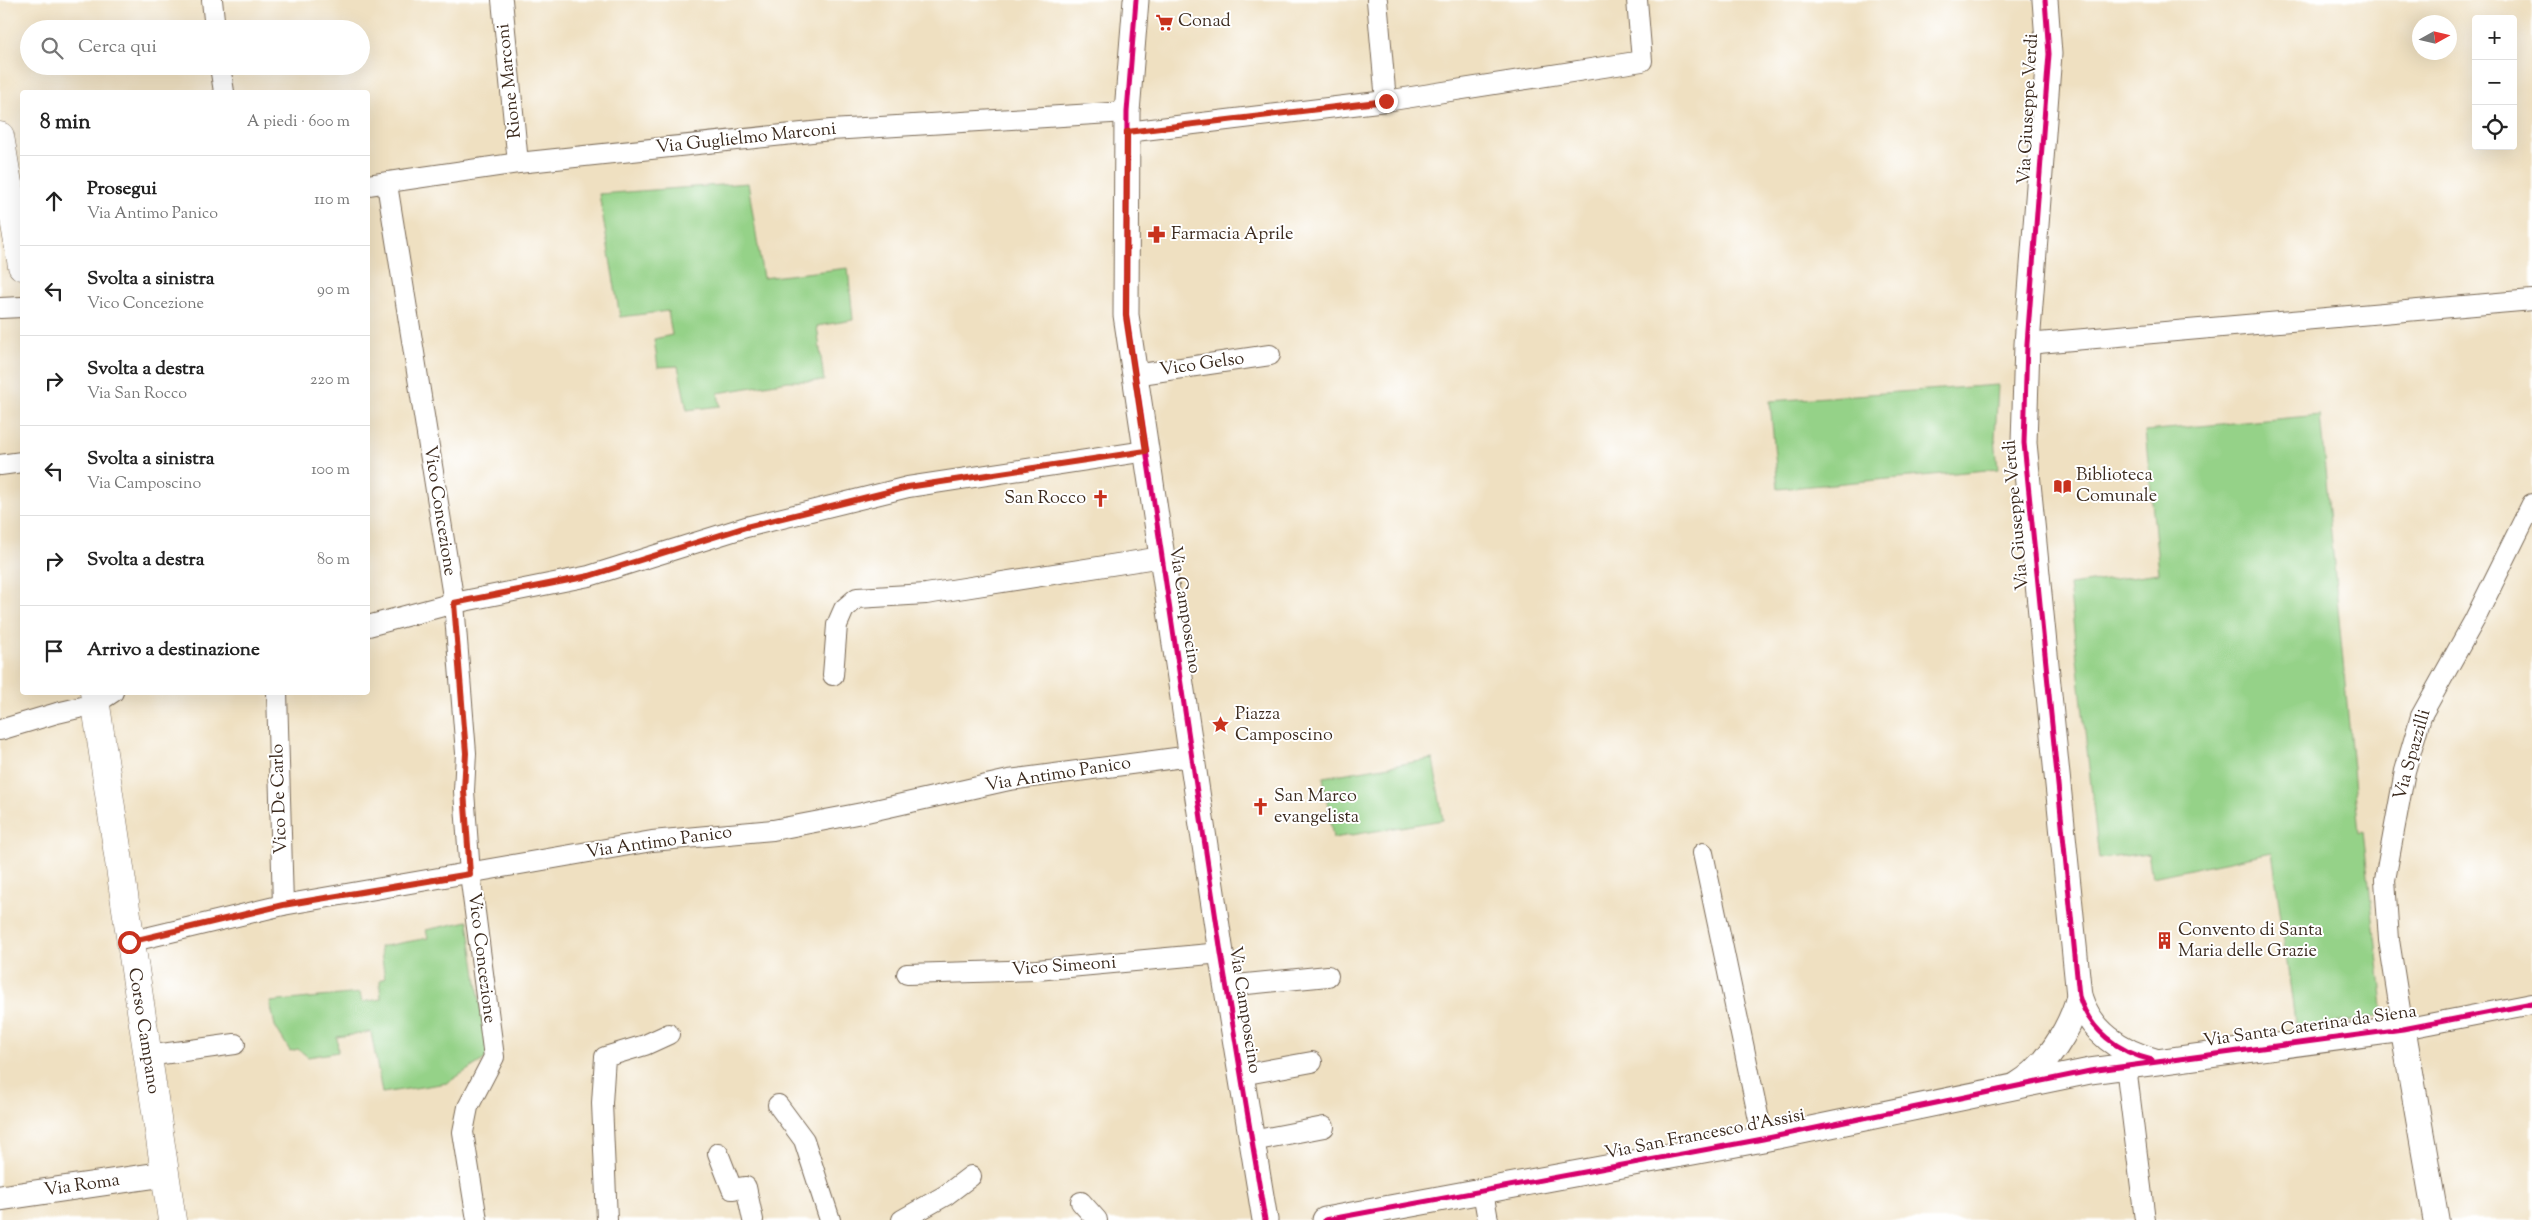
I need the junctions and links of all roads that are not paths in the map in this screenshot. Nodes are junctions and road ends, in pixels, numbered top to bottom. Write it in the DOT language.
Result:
graph roads {
  1 [pos="212,0"];
  2 [pos="502,0"];
  3 [pos="1136,0"];
  4 [pos="1377,0"];
  5 [pos="1637,0"];
  6 [pos="2045,0"];
  7 [pos="214,20"];
  8 [pos="221,75"];
  9 [pos="224,90"];
  10 [pos="1386,101"];
  11 [pos="1127,122"];
  12 [pos="0,136"];
  13 [pos="518,162"];
  14 [pos="377,185"];
  15 [pos="19,220"];
  16 [pos="20,235"];
  17 [pos="2532,300"];
  18 [pos="20,307"];
  19 [pos="0,308"];
  20 [pos="2027,344"];
  21 [pos="1270,355"];
  22 [pos="1134,375"];
  23 [pos="1146,451"];
  24 [pos="20,462"];
  25 [pos="0,464"];
  26 [pos="2532,504"];
  27 [pos="1162,557"];
  28 [pos="454,603"];
  29 [pos="370,624"];
  30 [pos="833,675"];
  31 [pos="277,695"];
  32 [pos="101,696"];
  33 [pos="0,730"];
  34 [pos="1192,756"];
  35 [pos="1703,853"];
  36 [pos="470,874"];
  37 [pos="283,905"];
  38 [pos="129,942"];
  39 [pos="1221,953"];
  40 [pos="907,974"];
  41 [pos="1328,976"];
  42 [pos="1226,986"];
  43 [pos="2532,1004"];
  44 [pos="2080,1021"];
  45 [pos="2403,1029"];
  46 [pos="669,1034"];
  47 [pos="235,1044"];
  48 [pos="147,1056"];
  49 [pos="1312,1062"];
  50 [pos="2159,1062"];
  51 [pos="2126,1066"];
  52 [pos="2090,1071"];
  53 [pos="1241,1075"];
  54 [pos="2013,1087"];
  55 [pos="778,1105"];
  56 [pos="1324,1127"];
  57 [pos="1763,1139"];
  58 [pos="1252,1141"];
  59 [pos="718,1153"];
  60 [pos="165,1174"];
  61 [pos="971,1176"];
  62 [pos="1483,1192"];
  63 [pos="0,1198"];
  64 [pos="1080,1202"];
  65 [pos="172,1220"];
  66 [pos="477,1220"];
  67 [pos="607,1220"];
  68 [pos="753,1220"];
  69 [pos="830,1220"];
  70 [pos="902,1220"];
  71 [pos="1097,1220"];
  72 [pos="1265,1220"];
  73 [pos="1325,1220"];
  74 [pos="1488,1220"];
  75 [pos="2146,1220"];
  76 [pos="2436,1220"];
  1 -- 7 [label="street"];
  2 -- 13 [label="street, Rione Marconi"];
  3 -- 11 [label="street, Via Camposcino"];
  4 -- 10 [label="street"];
  5 -- 10 [label="street, Via Guglielmo Marconi"];
  6 -- 20 [label="street, Via Giuseppe Verdi"];
  8 -- 9 [label="street"];
  10 -- 11 [label="street, Via Guglielmo Marconi"];
  11 -- 13 [label="street, Via Guglielmo Marconi"];
  11 -- 22 [label="street, Via Camposcino"];
  12 -- 15 [label="main road"];
  13 -- 14 [label="street, Via Guglielmo Marconi"];
  14 -- 28 [label="street, Vico Concezione"];
  15 -- 16 [label="main road"];
  17 -- 20 [label="street"];
  18 -- 19 [label="street"];
  20 -- 44 [label="street, Via Giuseppe Verdi"];
  21 -- 22 [label="street, Vico Gelso"];
  22 -- 23 [label="street, Via Camposcino"];
  23 -- 27 [label="street, Via Camposcino"];
  23 -- 28 [label="street"];
  24 -- 25 [label="street"];
  26 -- 45 [label="street, Via Spazzilli"];
  27 -- 30 [label="street"];
  27 -- 34 [label="street, Via Camposcino"];
  28 -- 29 [label="street"];
  28 -- 36 [label="street, Vico Concezione"];
  31 -- 37 [label="street, Vico De Carlo"];
  32 -- 33 [label="street"];
  32 -- 38 [label="main road, Corso Campano"];
  34 -- 36 [label="street, Via Antimo Panico"];
  34 -- 39 [label="street, Via Camposcino"];
  35 -- 57 [label="street"];
  36 -- 37 [label="street, Via Antimo Panico"];
  36 -- 66 [label="street, Vico Concezione"];
  37 -- 38 [label="street, Via Antimo Panico"];
  38 -- 48 [label="main road, Corso Campano"];
  39 -- 40 [label="street, Vico Simeoni"];
  39 -- 42 [label="street, Via Camposcino"];
  41 -- 42 [label="street"];
  42 -- 53 [label="street, Via Camposcino"];
  43 -- 45 [label="street, Via Santa Caterina da Siena"];
  44 -- 50 [label="street"];
  44 -- 52 [label="street"];
  44 -- 54 [label="street"];
  45 -- 50 [label="street, Via Santa Caterina da Siena"];
  45 -- 76 [label="street"];
  46 -- 67 [label="street"];
  47 -- 48 [label="street"];
  48 -- 60 [label="main road, Corso Campano"];
  49 -- 53 [label="street"];
  50 -- 51 [label="street, Via Santa Caterina da Siena"];
  51 -- 52 [label="street, Via Santa Caterina da Siena"];
  51 -- 75 [label="street"];
  52 -- 54 [label="street, Via San Francesco d'Assisi"];
  53 -- 58 [label="street, Via Camposcino"];
  54 -- 57 [label="street, Via San Francesco d'Assisi"];
  55 -- 69 [label="street"];
  56 -- 58 [label="street"];
  57 -- 62 [label="street, Via San Francesco d'Assisi"];
  58 -- 72 [label="street, Via Camposcino"];
  59 -- 68 [label="street"];
  60 -- 63 [label="street, Via Roma"];
  60 -- 65 [label="main road, Corso Campano"];
  61 -- 70 [label="street"];
  62 -- 73 [label="street, Via San Francesco d'Assisi"];
  62 -- 74 [label="street"];
  64 -- 71 [label="street"];
}
